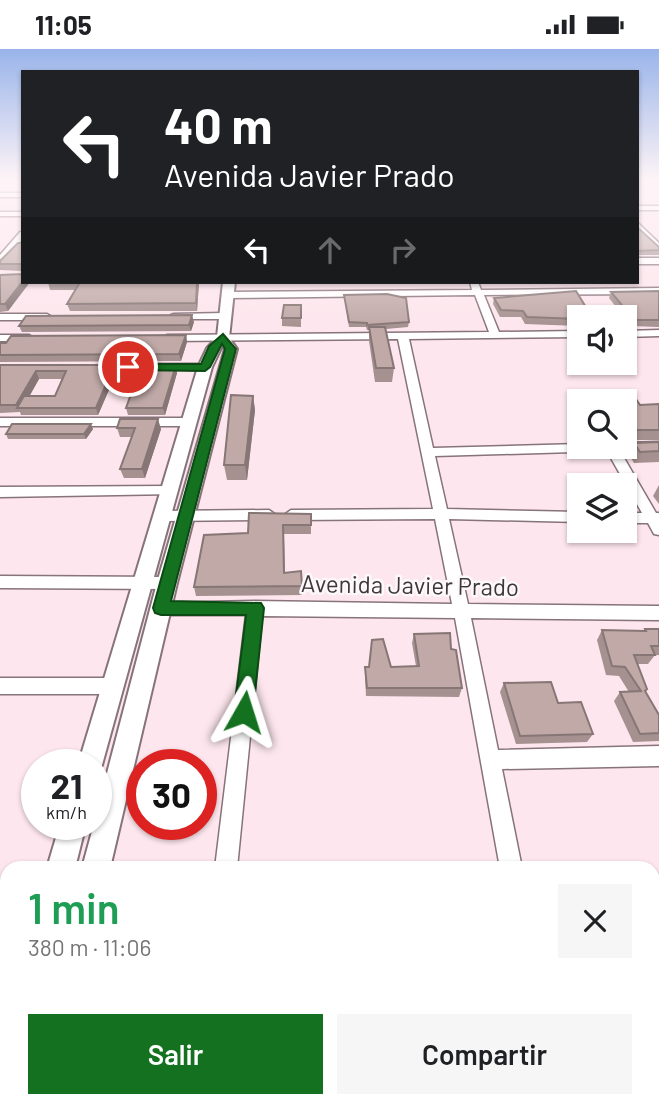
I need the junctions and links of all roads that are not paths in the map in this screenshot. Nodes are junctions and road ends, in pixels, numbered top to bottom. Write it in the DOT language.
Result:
graph roads {
  1 [pos="639,229"];
  2 [pos="21,236"];
  3 [pos="0,247"];
  4 [pos="11,247"];
  5 [pos="21,247"];
  6 [pos="659,248"];
  7 [pos="0,260"];
  8 [pos="639,261"];
  9 [pos="659,261"];
  10 [pos="229,284"];
  11 [pos="475,287"];
  12 [pos="659,291"];
  13 [pos="227,295"];
  14 [pos="0,317"];
  15 [pos="53,317"];
  16 [pos="158,317"];
  17 [pos="224,317"];
  18 [pos="659,333"];
  19 [pos="567,334"];
  20 [pos="637,334"];
  21 [pos="403,336"];
  22 [pos="496,336"];
  23 [pos="0,338"];
  24 [pos="42,338"];
  25 [pos="153,338"];
  26 [pos="223,338"];
  27 [pos="150,367"];
  28 [pos="205,367"];
  29 [pos="0,422"];
  30 [pos="189,422"];
  31 [pos="637,446"];
  32 [pos="659,446"];
  33 [pos="567,448"];
  34 [pos="426,452"];
  35 [pos="619,459"];
  36 [pos="170,491"];
  37 [pos="0,492"];
  38 [pos="440,514"];
  39 [pos="163,516"];
  40 [pos="184,516"];
  41 [pos="567,517"];
  42 [pos="637,520"];
  43 [pos="657,522"];
  44 [pos="0,582"];
  45 [pos="143,582"];
  46 [pos="167,583"];
  47 [pos="161,608"];
  48 [pos="255,608"];
  49 [pos="462,613"];
  50 [pos="659,613"];
  51 [pos="0,686"];
  52 [pos="112,686"];
  53 [pos="94,749"];
  54 [pos="659,756"];
  55 [pos="491,760"];
  56 [pos="69,840"];
  57 [pos="63,861"];
  58 [pos="98,861"];
  59 [pos="227,861"];
  60 [pos="510,861"];
  1 -- 6 [label="street"];
  2 -- 4 [label="street"];
  3 -- 4 [label="street"];
  4 -- 5 [label="street"];
  4 -- 7 [label="street"];
  8 -- 9 [label="street"];
  10 -- 13 [label="street"];
  11 -- 12 [label="street"];
  11 -- 13 [label="street"];
  11 -- 22 [label="street"];
  13 -- 17 [label="street"];
  14 -- 15 [label="street"];
  16 -- 17 [label="street"];
  17 -- 26 [label="street"];
  18 -- 20 [label="street"];
  19 -- 22 [label="street"];
  21 -- 22 [label="street"];
  21 -- 26 [label="street"];
  21 -- 34 [label="street"];
  23 -- 24 [label="street"];
  25 -- 26 [label="street"];
  26 -- 28 [label="street"];
  26 -- 40 [label="street"];
  27 -- 28 [label="street"];
  28 -- 30 [label="street"];
  29 -- 30 [label="street"];
  30 -- 36 [label="street"];
  31 -- 32 [label="street"];
  33 -- 34 [label="street"];
  34 -- 38 [label="street"];
  35 -- 43 [label="street"];
  36 -- 37 [label="street"];
  36 -- 39 [label="street"];
  38 -- 40 [label="street"];
  38 -- 41 [label="street"];
  38 -- 49 [label="street"];
  39 -- 40 [label="street"];
  39 -- 45 [label="street"];
  40 -- 46 [label="street"];
  42 -- 43 [label="street"];
  44 -- 45 [label="street"];
  45 -- 46 [label="street"];
  45 -- 52 [label="street"];
  46 -- 47 [label="street"];
  47 -- 48 [label="street, Avenida Javier Prado"];
  47 -- 58 [label="street"];
  48 -- 49 [label="street, Avenida Javier Prado"];
  48 -- 59 [label="street"];
  49 -- 50 [label="street, Avenida Javier Prado"];
  49 -- 55 [label="street"];
  51 -- 52 [label="street"];
  52 -- 53 [label="street"];
  54 -- 55 [label="street"];
  55 -- 60 [label="street"];
  56 -- 57 [label="street"];
}
